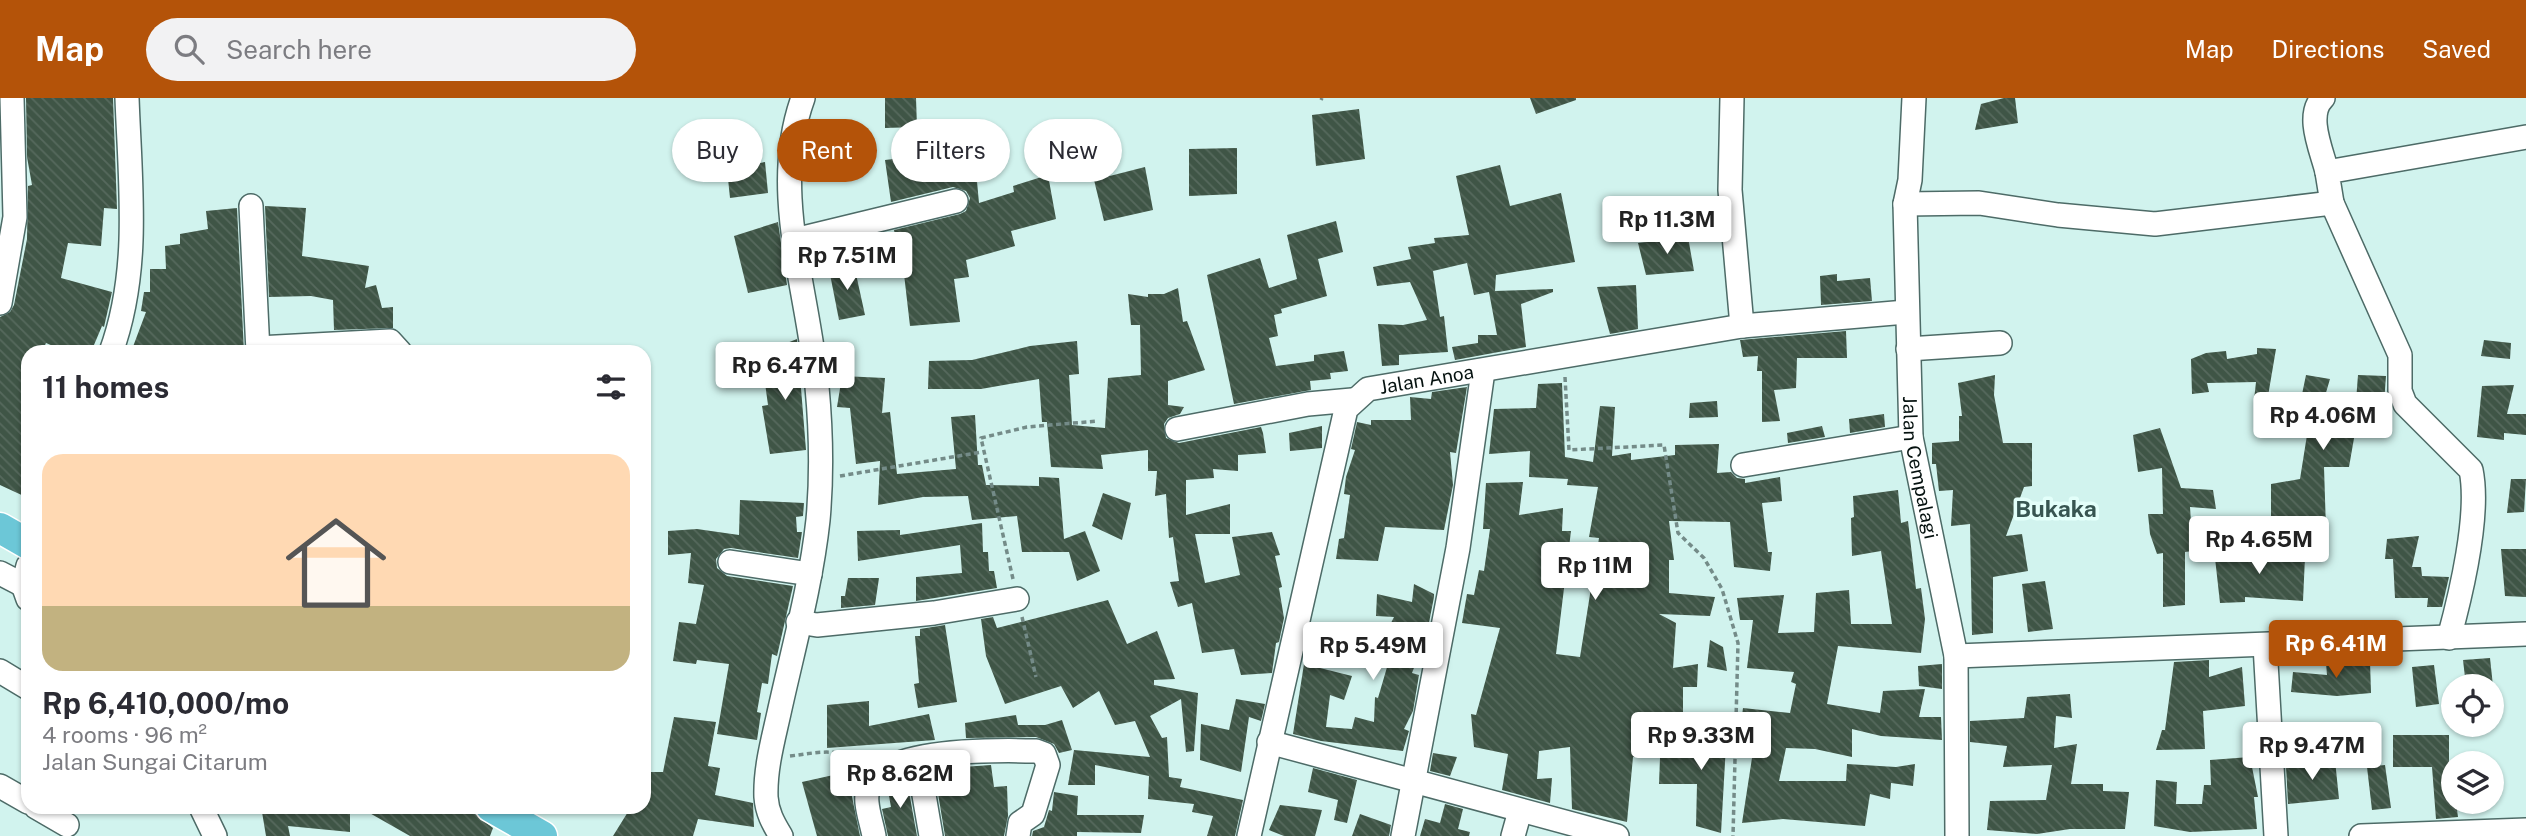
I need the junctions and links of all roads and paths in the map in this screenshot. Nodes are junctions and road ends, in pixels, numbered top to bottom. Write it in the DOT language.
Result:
graph roads {
  1 [pos="12,98"];
  2 [pos="127,98"];
  3 [pos="803,98"];
  4 [pos="1732,98"];
  5 [pos="1914,98"];
  6 [pos="2323,98"];
  7 [pos="2526,137"];
  8 [pos="2327,172"];
  9 [pos="956,201"];
  10 [pos="2332,203"];
  11 [pos="1905,204"];
  12 [pos="251,206"];
  13 [pos="795,240"];
  14 [pos="0,303"];
  15 [pos="1906,312"];
  16 [pos="1742,326"];
  17 [pos="2000,343"];
  18 [pos="113,345"];
  19 [pos="258,345"];
  20 [pos="331,345"];
  21 [pos="394,345"];
  22 [pos="1908,349"];
  23 [pos="1564,357"];
  24 [pos="1483,371"];
  25 [pos="1352,400"];
  26 [pos="1098,421"];
  27 [pos="1177,429"];
  28 [pos="1911,437"];
  29 [pos="982,452"];
  30 [pos="1743,465"];
  31 [pos="840,476"];
  32 [pos="0,528"];
  33 [pos="21,540"];
  34 [pos="730,562"];
  35 [pos="0,573"];
  36 [pos="810,573"];
  37 [pos="21,582"];
  38 [pos="1017,598"];
  39 [pos="806,623"];
  40 [pos="2526,635"];
  41 [pos="2449,638"];
  42 [pos="2265,645"];
  43 [pos="1956,656"];
  44 [pos="0,670"];
  45 [pos="1036,677"];
  46 [pos="21,684"];
  47 [pos="1269,742"];
  48 [pos="788,756"];
  49 [pos="918,760"];
  50 [pos="875,775"];
  51 [pos="1416,781"];
  52 [pos="0,786"];
  53 [pos="21,798"];
  54 [pos="1520,811"];
  55 [pos="48,814"];
  56 [pos="204,814"];
  57 [pos="503,814"];
  58 [pos="67,825"];
  59 [pos="2526,830"];
  60 [pos="2455,833"];
  61 [pos="215,836"];
  62 [pos="542,836"];
  63 [pos="780,836"];
  64 [pos="874,836"];
  65 [pos="931,836"];
  66 [pos="1018,836"];
  67 [pos="1249,836"];
  68 [pos="1403,836"];
  69 [pos="1513,836"];
  70 [pos="1617,836"];
  71 [pos="1732,836"];
  72 [pos="1957,836"];
  73 [pos="2276,836"];
  74 [pos="2361,836"];
  1 -- 14 [label="street"];
  2 -- 18 [label="street"];
  3 -- 13 [label="street"];
  4 -- 16 [label="street"];
  5 -- 11 [label="street, Jalan Cempalagi"];
  6 -- 8 [label="street"];
  7 -- 8 [label="street"];
  8 -- 10 [label="street"];
  9 -- 13 [label="street"];
  10 -- 11 [label="street"];
  10 -- 41 [label="street"];
  11 -- 15 [label="street, Jalan Cempalagi"];
  12 -- 19 [label="street"];
  13 -- 36 [label="street"];
  15 -- 16 [label="street, Jalan Anoa"];
  15 -- 22 [label="street, Jalan Cempalagi"];
  16 -- 23 [label="street, Jalan Anoa"];
  17 -- 22 [label="street"];
  20 -- 21 [label="street"];
  22 -- 28 [label="street, Jalan Cempalagi"];
  23 -- 24 [label="street, Jalan Anoa"];
  23 -- 71 [label="path"];
  24 -- 25 [label="street, Jalan Anoa"];
  24 -- 51 [label="street"];
  25 -- 27 [label="street"];
  25 -- 47 [label="street, Jalan Anoa"];
  26 -- 29 [label="path"];
  28 -- 30 [label="street"];
  28 -- 43 [label="street, Jalan Cempalagi"];
  29 -- 31 [label="path"];
  29 -- 38 [label="path"];
  32 -- 33 [label="main road"];
  34 -- 36 [label="street"];
  35 -- 37 [label="street"];
  36 -- 39 [label="street"];
  38 -- 39 [label="street"];
  38 -- 45 [label="path"];
  39 -- 63 [label="street"];
  40 -- 41 [label="street"];
  41 -- 42 [label="street"];
  42 -- 43 [label="street"];
  42 -- 73 [label="street"];
  43 -- 72 [label="street, Jalan Cempalagi"];
  44 -- 46 [label="street"];
  47 -- 51 [label="street"];
  47 -- 67 [label="street, Jalan Anoa"];
  48 -- 50 [label="path"];
  49 -- 50 [label="street"];
  49 -- 65 [label="street"];
  49 -- 66 [label="street"];
  50 -- 64 [label="street"];
  51 -- 54 [label="street"];
  51 -- 68 [label="street"];
  52 -- 53 [label="street"];
  54 -- 69 [label="street"];
  54 -- 70 [label="street"];
  55 -- 58 [label="street"];
  56 -- 61 [label="street"];
  57 -- 62 [label="main road"];
  59 -- 60 [label="street"];
  60 -- 74 [label="street"];
}
